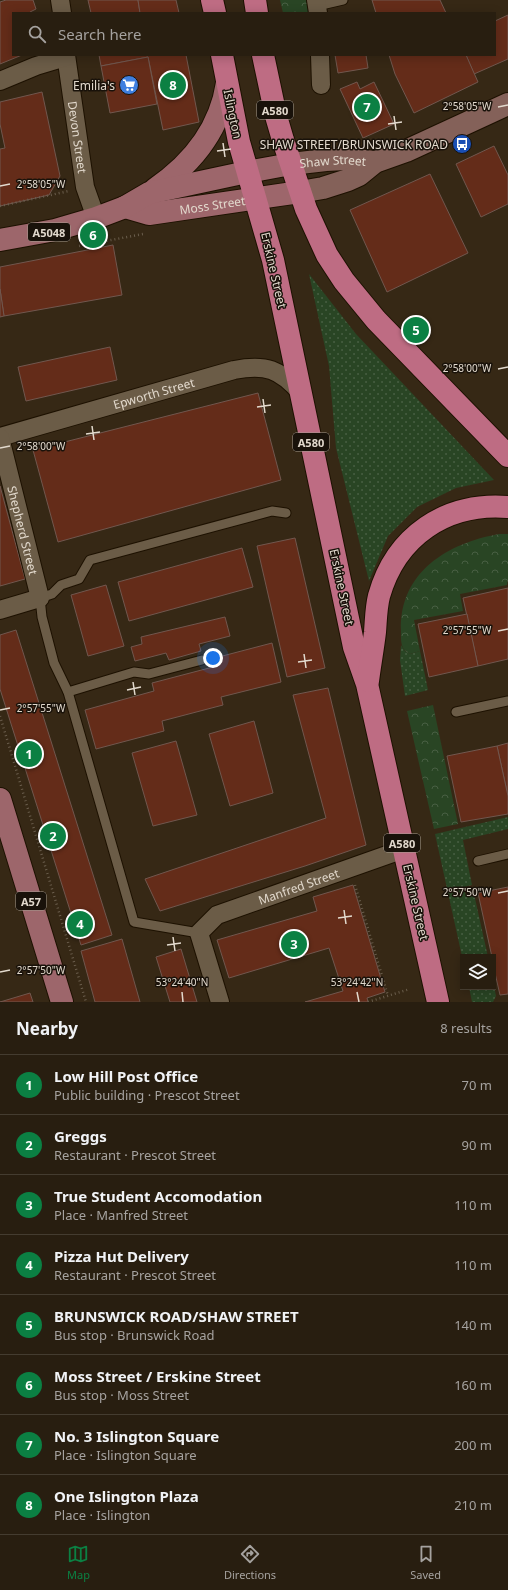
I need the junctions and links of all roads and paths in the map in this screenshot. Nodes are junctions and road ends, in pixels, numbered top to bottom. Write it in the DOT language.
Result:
graph roads {
  1 [pos="60,0"];
  2 [pos="212,0"];
  3 [pos="255,0"];
  4 [pos="343,0"];
  5 [pos="317,6"];
  6 [pos="62,12"];
  7 [pos="214,12"];
  8 [pos="257,12"];
  9 [pos="66,56"];
  10 [pos="222,56"];
  11 [pos="263,56"];
  12 [pos="320,56"];
  13 [pos="0,81"];
  14 [pos="227,83"];
  15 [pos="321,85"];
  16 [pos="506,110"];
  17 [pos="375,162"];
  18 [pos="291,164"];
  19 [pos="247,172"];
  20 [pos="69,191"];
  21 [pos="300,192"];
  22 [pos="149,193"];
  23 [pos="256,199"];
  24 [pos="0,206"];
  25 [pos="125,207"];
  26 [pos="96,218"];
  27 [pos="144,234"];
  28 [pos="0,240"];
  29 [pos="76,246"];
  30 [pos="301,393"];
  31 [pos="0,438"];
  32 [pos="508,456"];
  33 [pos="508,507"];
  34 [pos="286,513"];
  35 [pos="40,598"];
  36 [pos="0,610"];
  37 [pos="202,660"];
  38 [pos="367,684"];
  39 [pos="68,692"];
  40 [pos="508,701"];
  41 [pos="456,712"];
  42 [pos="0,716"];
  43 [pos="0,799"];
  44 [pos="404,849"];
  45 [pos="508,854"];
  46 [pos="478,861"];
  47 [pos="350,868"];
  48 [pos="199,933"];
  49 [pos="410,989"];
  50 [pos="388,996"];
  51 [pos="62,1002"];
  52 [pos="86,1002"];
  53 [pos="220,1002"];
  54 [pos="368,1002"];
  55 [pos="438,1002"];
  1 -- 6 [label="street"];
  2 -- 7 [label="highway"];
  3 -- 8 [label="highway"];
  4 -- 5 [label="lane"];
  9 -- 13 [label="street"];
  9 -- 26 [label="street, Devon Street"];
  10 -- 14 [label="highway, Islington / A580"];
  11 -- 18 [label="highway, A580"];
  12 -- 15 [label="street"];
  14 -- 19 [label="highway, Islington / A580"];
  14 -- 22 [label="main road"];
  16 -- 17 [label="street, Shaw Street"];
  17 -- 18 [label="street, Shaw Street"];
  17 -- 21 [label="street, Shaw Street"];
  18 -- 19 [label="main road, Moss Street / A5048"];
  18 -- 21 [label="highway, A580"];
  19 -- 22 [label="main road, Moss Street / A5048"];
  19 -- 23 [label="highway, Erskine Street / A580"];
  20 -- 24 [label="path"];
  21 -- 23 [label="main road, Moss Street"];
  21 -- 32 [label="highway, A580"];
  22 -- 25 [label="main road, Moss Street / A5048"];
  23 -- 25 [label="main road, Moss Street"];
  23 -- 30 [label="highway, Erskine Street / A580"];
  25 -- 26 [label="main road, Moss Street / A5048"];
  26 -- 28 [label="main road, Moss Street / A5048"];
  27 -- 29 [label="path"];
  30 -- 31 [label="street, Epworth Street"];
  30 -- 38 [label="highway, Erskine Street / A580"];
  31 -- 35 [label="street, Shepherd Street"];
  33 -- 38 [label="highway, A580"];
  34 -- 35 [label="lane"];
  35 -- 36 [label="street"];
  35 -- 39 [label="lane"];
  37 -- 39 [label="lane"];
  38 -- 44 [label="highway, Erskine Street / A580"];
  39 -- 48 [label="lane"];
  40 -- 41 [label="lane"];
  42 -- 52 [label="path"];
  43 -- 51 [label="main road, A57"];
  44 -- 47 [label="street, Manfred Street"];
  44 -- 55 [label="highway, Erskine Street / A580"];
  45 -- 46 [label="lane"];
  47 -- 48 [label="street, Manfred Street"];
  47 -- 50 [label="path"];
  48 -- 53 [label="street"];
  49 -- 50 [label="path"];
  50 -- 54 [label="path"];
}
